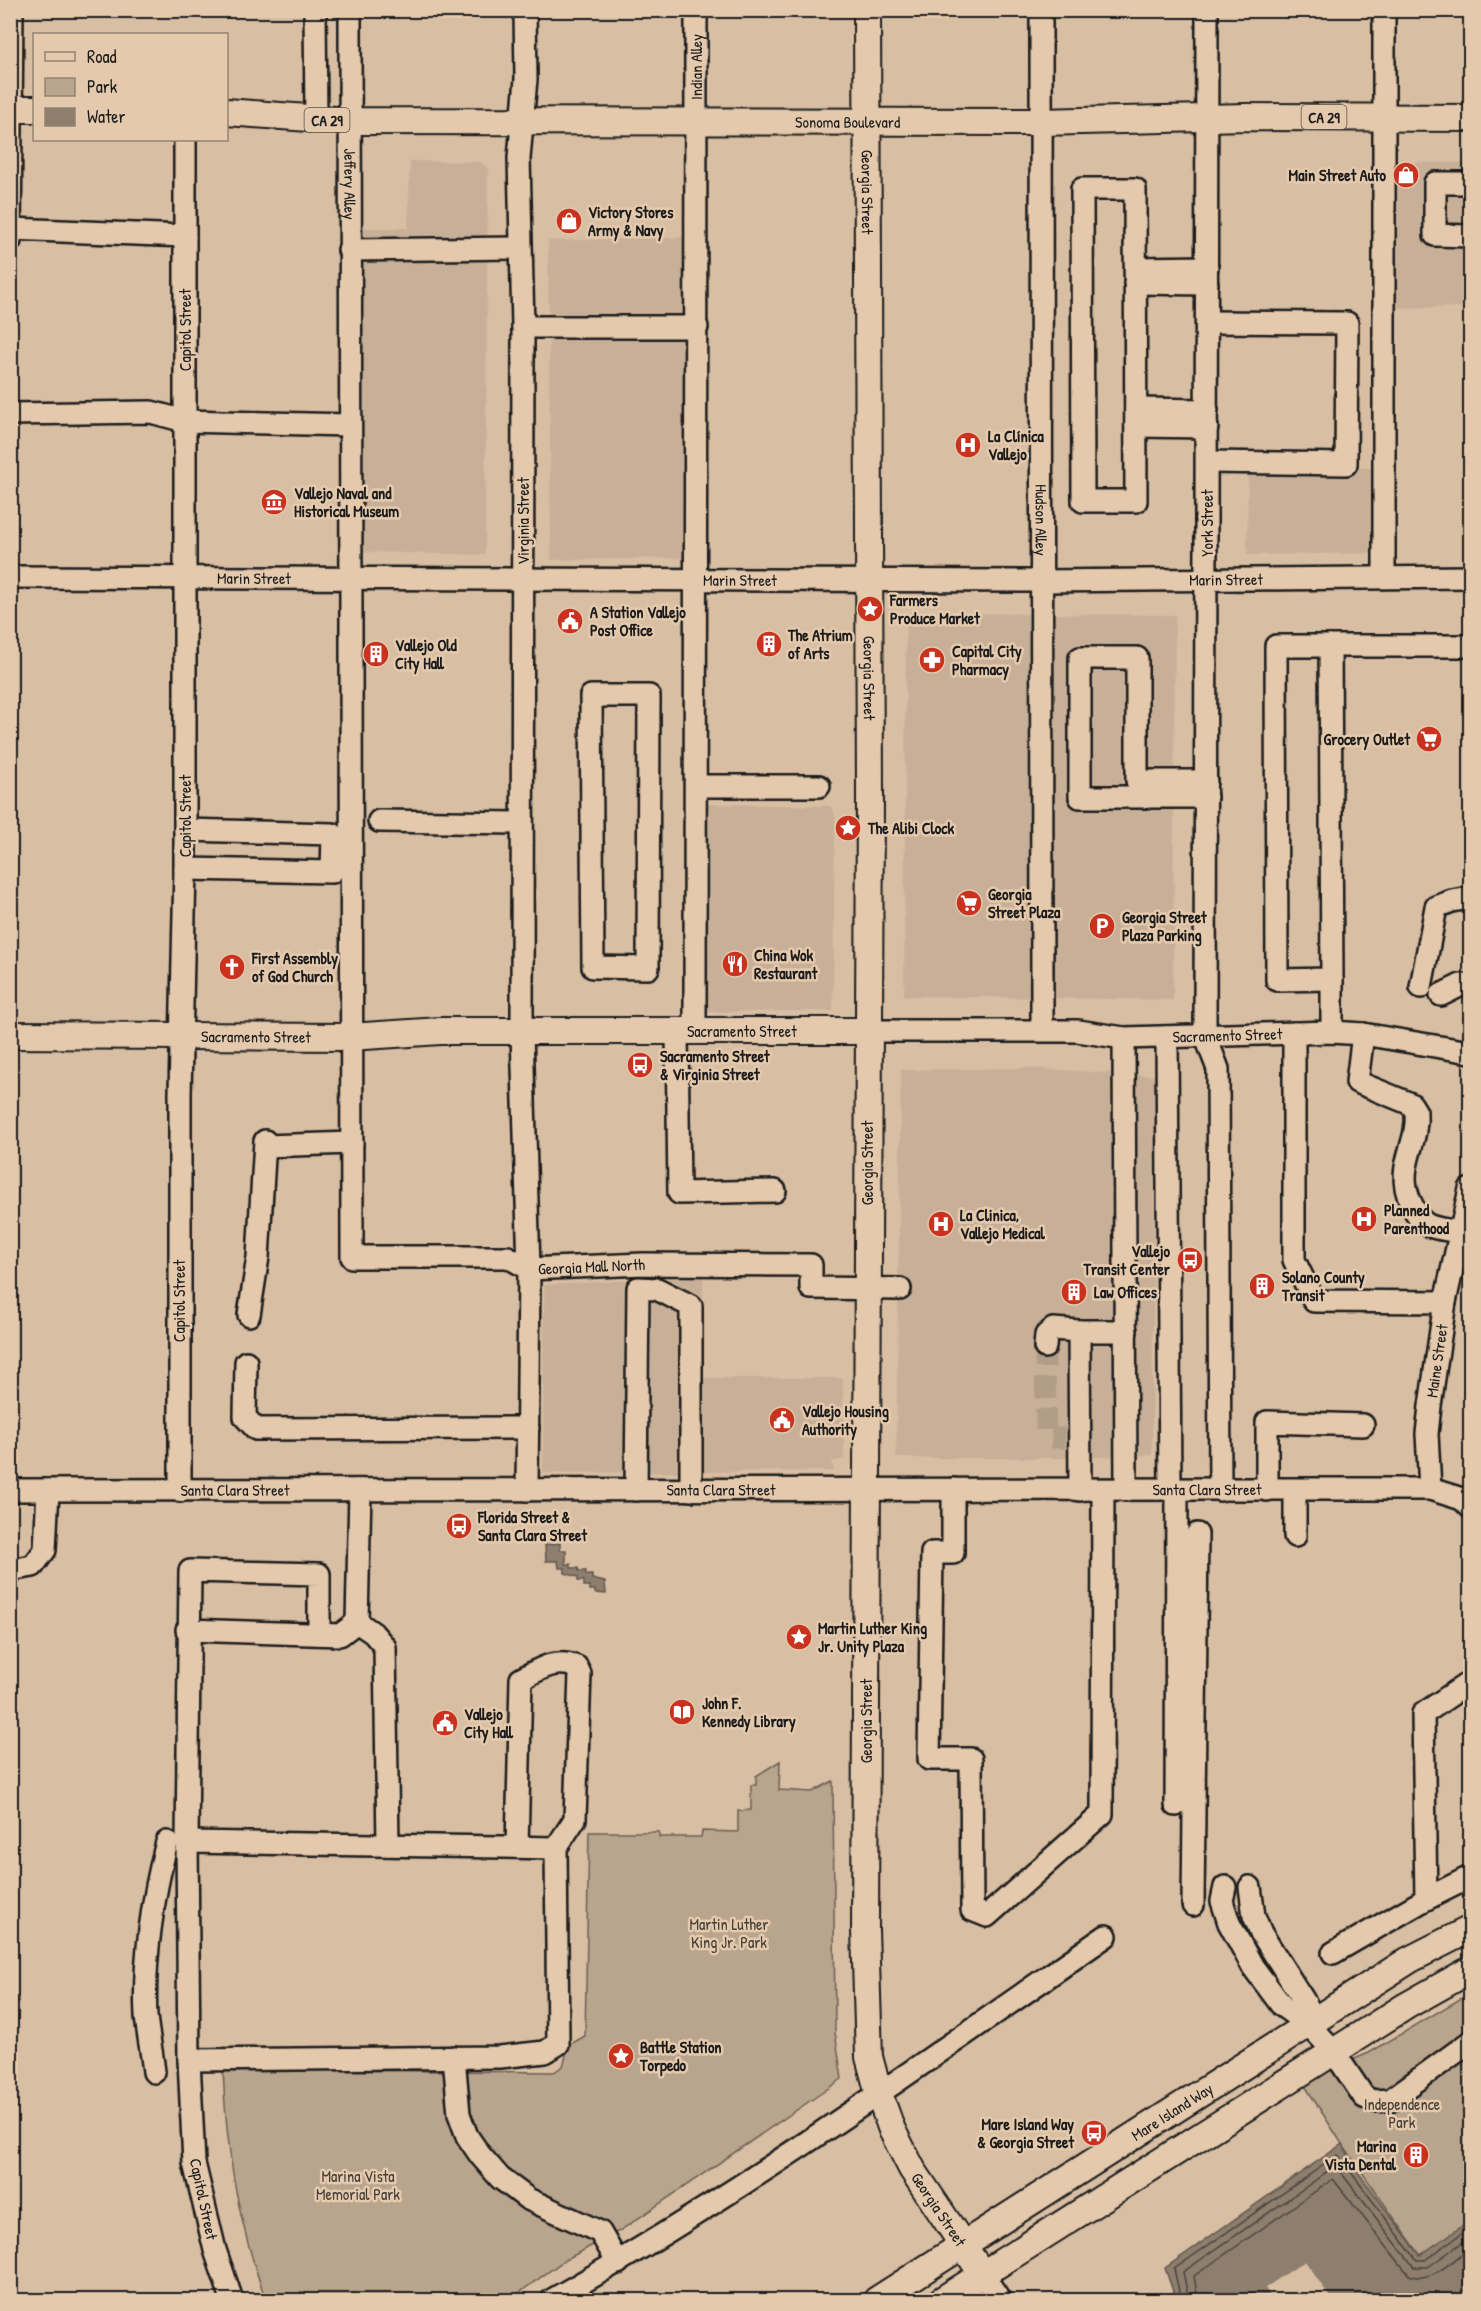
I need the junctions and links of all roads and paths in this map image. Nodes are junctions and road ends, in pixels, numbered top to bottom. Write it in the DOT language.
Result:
graph roads {
  1 [pos="12,10"];
  2 [pos="315,10"];
  3 [pos="350,10"];
  4 [pos="525,10"];
  5 [pos="696,10"];
  6 [pos="1041,10"];
  7 [pos="1207,10"];
  8 [pos="1384,10"];
  9 [pos="869,14"];
  10 [pos="19,109"];
  11 [pos="228,112"];
  12 [pos="1207,117"];
  13 [pos="1384,117"];
  14 [pos="1470,118"];
  15 [pos="316,120"];
  16 [pos="523,120"];
  17 [pos="349,121"];
  18 [pos="868,121"];
  19 [pos="697,122"];
  20 [pos="1040,122"];
  21 [pos="185,141"];
  22 [pos="1470,183"];
  23 [pos="11,229"];
  24 [pos="185,236"];
  25 [pos="1470,236"];
  26 [pos="10,241"];
  27 [pos="520,248"];
  28 [pos="349,250"];
  29 [pos="1207,275"];
  30 [pos="1135,276"];
  31 [pos="1207,321"];
  32 [pos="523,327"];
  33 [pos="697,327"];
  34 [pos="10,414"];
  35 [pos="1136,418"];
  36 [pos="1207,418"];
  37 [pos="185,421"];
  38 [pos="349,424"];
  39 [pos="1207,462"];
  40 [pos="1384,576"];
  41 [pos="10,577"];
  42 [pos="185,577"];
  43 [pos="349,577"];
  44 [pos="1470,577"];
  45 [pos="523,578"];
  46 [pos="696,578"];
  47 [pos="869,580"];
  48 [pos="1207,580"];
  49 [pos="1040,581"];
  50 [pos="1330,646"];
  51 [pos="1470,646"];
  52 [pos="696,786"];
  53 [pos="819,786"];
  54 [pos="1206,789"];
  55 [pos="379,821"];
  56 [pos="522,823"];
  57 [pos="185,830"];
  58 [pos="591,853"];
  59 [pos="185,869"];
  60 [pos="1470,898"];
  61 [pos="1332,980"];
  62 [pos="1470,985"];
  63 [pos="1421,987"];
  64 [pos="1441,995"];
  65 [pos="1041,1030"];
  66 [pos="686,1031"];
  67 [pos="868,1031"];
  68 [pos="1332,1032"];
  69 [pos="522,1033"];
  70 [pos="1294,1033"];
  71 [pos="1363,1034"];
  72 [pos="10,1035"];
  73 [pos="1205,1035"];
  74 [pos="181,1037"];
  75 [pos="350,1037"];
  76 [pos="1167,1037"];
  77 [pos="1124,1038"];
  78 [pos="1470,1052"];
  79 [pos="351,1143"];
  80 [pos="1470,1189"];
  81 [pos="775,1191"];
  82 [pos="1459,1232"];
  83 [pos="529,1269"];
  84 [pos="867,1289"];
  85 [pos="900,1289"];
  86 [pos="1445,1302"];
  87 [pos="249,1315"];
  88 [pos="1079,1331"];
  89 [pos="1126,1331"];
  90 [pos="1045,1347"];
  91 [pos="246,1362"];
  92 [pos="1363,1425"];
  93 [pos="528,1428"];
  94 [pos="866,1489"];
  95 [pos="953,1489"];
  96 [pos="1430,1489"];
  97 [pos="10,1490"];
  98 [pos="360,1490"];
  99 [pos="527,1490"];
  100 [pos="636,1490"];
  101 [pos="691,1490"];
  102 [pos="1080,1490"];
  103 [pos="1103,1490"];
  104 [pos="1126,1490"];
  105 [pos="1220,1490"];
  106 [pos="1267,1490"];
  107 [pos="1295,1490"];
  108 [pos="48,1491"];
  109 [pos="180,1491"];
  110 [pos="1174,1491"];
  111 [pos="1470,1507"];
  112 [pos="1197,1534"];
  113 [pos="1295,1536"];
  114 [pos="10,1570"];
  115 [pos="357,1622"];
  116 [pos="188,1630"];
  117 [pos="329,1635"];
  118 [pos="1470,1682"];
  119 [pos="1176,1805"];
  120 [pos="177,1842"];
  121 [pos="388,1845"];
  122 [pos="517,1847"];
  123 [pos="556,1848"];
  124 [pos="1470,1877"];
  125 [pos="1225,1887"];
  126 [pos="1250,1887"];
  127 [pos="1426,1899"];
  128 [pos="1193,1905"];
  129 [pos="1470,1929"];
  130 [pos="1106,1936"];
  131 [pos="1333,1953"];
  132 [pos="1470,1970"];
  133 [pos="1310,2026"];
  134 [pos="1470,2042"];
  135 [pos="1334,2052"];
  136 [pos="454,2057"];
  137 [pos="189,2060"];
  138 [pos="154,2072"];
  139 [pos="879,2094"];
  140 [pos="961,2246"];
  141 [pos="618,2263"];
  142 [pos="983,2275"];
  143 [pos="232,2301"];
  144 [pos="552,2301"];
  145 [pos="877,2301"];
  146 [pos="942,2301"];
  147 [pos="1000,2301"];
  1 -- 10 [label="street"];
  2 -- 15 [label="street"];
  3 -- 17 [label="street, Jeffery Alley"];
  4 -- 16 [label="street, Virginia Street"];
  5 -- 19 [label="street, Indian Alley"];
  6 -- 20 [label="street, Hudson Alley"];
  7 -- 12 [label="street, York Street"];
  8 -- 13 [label="street"];
  9 -- 18 [label="main road, Georgia Street"];
  10 -- 23 [label="street"];
  11 -- 15 [label="main road, Sonoma Boulevard / CA 29"];
  12 -- 13 [label="main road, Sonoma Boulevard / CA 29"];
  12 -- 20 [label="main road, Sonoma Boulevard / CA 29"];
  12 -- 29 [label="street, York Street"];
  13 -- 14 [label="main road, Sonoma Boulevard / CA 29"];
  13 -- 40 [label="street"];
  15 -- 17 [label="main road, Sonoma Boulevard / CA 29"];
  16 -- 17 [label="main road, Sonoma Boulevard / CA 29"];
  16 -- 19 [label="main road, Sonoma Boulevard / CA 29"];
  16 -- 27 [label="street, Virginia Street"];
  17 -- 28 [label="street, Jeffery Alley"];
  18 -- 19 [label="main road, Sonoma Boulevard / CA 29"];
  18 -- 20 [label="main road, Sonoma Boulevard / CA 29"];
  18 -- 47 [label="main road, Georgia Street"];
  19 -- 33 [label="street, Indian Alley"];
  20 -- 49 [label="street, Hudson Alley"];
  21 -- 24 [label="street, Capitol Street"];
  22 -- 25 [label="street"];
  23 -- 24 [label="street"];
  23 -- 26 [label="street"];
  24 -- 37 [label="street, Capitol Street"];
  27 -- 28 [label="street"];
  27 -- 32 [label="street, Virginia Street"];
  28 -- 38 [label="street, Jeffery Alley"];
  29 -- 30 [label="street"];
  29 -- 31 [label="street, York Street"];
  30 -- 35 [label="street"];
  30 -- 35 [label="street"];
  31 -- 36 [label="street, York Street"];
  31 -- 39 [label="street"];
  32 -- 33 [label="street"];
  32 -- 45 [label="street, Virginia Street"];
  33 -- 46 [label="street, Indian Alley"];
  34 -- 37 [label="street"];
  35 -- 36 [label="street"];
  36 -- 39 [label="street, York Street"];
  37 -- 38 [label="street"];
  37 -- 42 [label="street, Capitol Street"];
  38 -- 43 [label="street, Jeffery Alley"];
  39 -- 48 [label="street, York Street"];
  40 -- 44 [label="street, Marin Street"];
  40 -- 48 [label="street, Marin Street"];
  41 -- 42 [label="street, Marin Street"];
  42 -- 43 [label="street, Marin Street"];
  42 -- 57 [label="street, Capitol Street"];
  43 -- 45 [label="street, Marin Street"];
  43 -- 75 [label="street, Jeffery Alley"];
  45 -- 46 [label="street, Marin Street"];
  45 -- 56 [label="street, Virginia Street"];
  46 -- 47 [label="street, Marin Street"];
  46 -- 52 [label="street, Indian Alley"];
  47 -- 49 [label="street, Marin Street"];
  47 -- 67 [label="main road, Georgia Street"];
  48 -- 49 [label="street, Marin Street"];
  48 -- 54 [label="street, York Street"];
  49 -- 65 [label="street, Hudson Alley"];
  50 -- 51 [label="street"];
  50 -- 61 [label="street"];
  50 -- 61 [label="street"];
  52 -- 53 [label="street"];
  52 -- 66 [label="street, Indian Alley"];
  54 -- 54 [label="street"];
  54 -- 73 [label="street, York Street"];
  55 -- 56 [label="street"];
  56 -- 69 [label="street, Virginia Street"];
  57 -- 59 [label="street, Capitol Street"];
  57 -- 59 [label="street"];
  58 -- 58 [label="street"];
  59 -- 74 [label="street, Capitol Street"];
  60 -- 63 [label="street"];
  61 -- 68 [label="street"];
  62 -- 64 [label="street"];
  65 -- 67 [label="street, Sacramento Street"];
  65 -- 77 [label="street, Sacramento Street"];
  66 -- 67 [label="main road, Sacramento Street"];
  66 -- 69 [label="main road, Sacramento Street"];
  66 -- 81 [label="street, Indian Alley"];
  67 -- 84 [label="main road, Georgia Street"];
  68 -- 70 [label="street, Sacramento Street"];
  68 -- 71 [label="street, Sacramento Street"];
  69 -- 75 [label="main road, Sacramento Street"];
  69 -- 83 [label="street, Georgia Mall North"];
  70 -- 73 [label="street, Sacramento Street"];
  70 -- 86 [label="street"];
  71 -- 78 [label="street, Sacramento Street"];
  71 -- 82 [label="street"];
  72 -- 74 [label="main road, Sacramento Street"];
  73 -- 76 [label="street, Sacramento Street"];
  73 -- 105 [label="street"];
  74 -- 75 [label="main road, Sacramento Street"];
  74 -- 109 [label="street, Capitol Street"];
  75 -- 79 [label="street, Jeffery Alley"];
  76 -- 77 [label="street, Sacramento Street"];
  76 -- 110 [label="street"];
  77 -- 89 [label="street"];
  79 -- 83 [label="street, Jeffery Alley"];
  79 -- 87 [label="street"];
  80 -- 82 [label="street, Maine Street"];
  82 -- 86 [label="street, Maine Street"];
  83 -- 84 [label="street, Georgia Mall North"];
  83 -- 93 [label="street"];
  84 -- 85 [label="street"];
  84 -- 94 [label="main road, Georgia Street"];
  86 -- 96 [label="street, Maine Street"];
  88 -- 89 [label="street"];
  88 -- 90 [label="street"];
  88 -- 102 [label="street"];
  89 -- 104 [label="street"];
  91 -- 93 [label="street"];
  92 -- 106 [label="street"];
  93 -- 99 [label="street"];
  94 -- 95 [label="street, Santa Clara Street"];
  94 -- 101 [label="street, Santa Clara Street"];
  94 -- 139 [label="main road, Georgia Street"];
  95 -- 102 [label="street, Santa Clara Street"];
  95 -- 103 [label="street"];
  96 -- 107 [label="street, Santa Clara Street"];
  96 -- 111 [label="street"];
  97 -- 108 [label="street, Santa Clara Street"];
  98 -- 99 [label="street, Santa Clara Street"];
  98 -- 109 [label="street, Santa Clara Street"];
  98 -- 115 [label="street"];
  99 -- 100 [label="street, Santa Clara Street"];
  100 -- 101 [label="street, Santa Clara Street"];
  100 -- 101 [label="street"];
  102 -- 103 [label="street, Santa Clara Street"];
  103 -- 104 [label="street, Santa Clara Street"];
  104 -- 110 [label="street, Santa Clara Street"];
  105 -- 106 [label="street, Santa Clara Street"];
  105 -- 110 [label="street, Santa Clara Street"];
  106 -- 107 [label="street, Santa Clara Street"];
  107 -- 113 [label="street"];
  108 -- 109 [label="street, Santa Clara Street"];
  108 -- 114 [label="street"];
  110 -- 119 [label="street"];
  112 -- 128 [label="street"];
  115 -- 117 [label="street"];
  115 -- 121 [label="street"];
  116 -- 117 [label="street"];
  116 -- 117 [label="street"];
  116 -- 120 [label="street"];
  118 -- 127 [label="street"];
  120 -- 121 [label="street"];
  120 -- 137 [label="street, Capitol Street"];
  120 -- 138 [label="street"];
  121 -- 122 [label="street"];
  122 -- 123 [label="street"];
  122 -- 123 [label="street"];
  123 -- 136 [label="street"];
  124 -- 127 [label="street"];
  125 -- 133 [label="street"];
  126 -- 133 [label="street"];
  127 -- 131 [label="street"];
  129 -- 133 [label="main road, Mare Island Way"];
  130 -- 139 [label="street"];
  132 -- 135 [label="main road"];
  133 -- 135 [label="street"];
  133 -- 140 [label="main road, Mare Island Way"];
  134 -- 135 [label="street"];
  135 -- 142 [label="main road"];
  136 -- 137 [label="street"];
  136 -- 141 [label="street"];
  137 -- 143 [label="street, Capitol Street"];
  139 -- 140 [label="main road, Georgia Street"];
  139 -- 141 [label="street"];
  140 -- 142 [label="main road, Georgia Street"];
  140 -- 145 [label="main road, Mare Island Way"];
  141 -- 144 [label="street"];
  142 -- 146 [label="main road"];
  142 -- 147 [label="street"];
}
